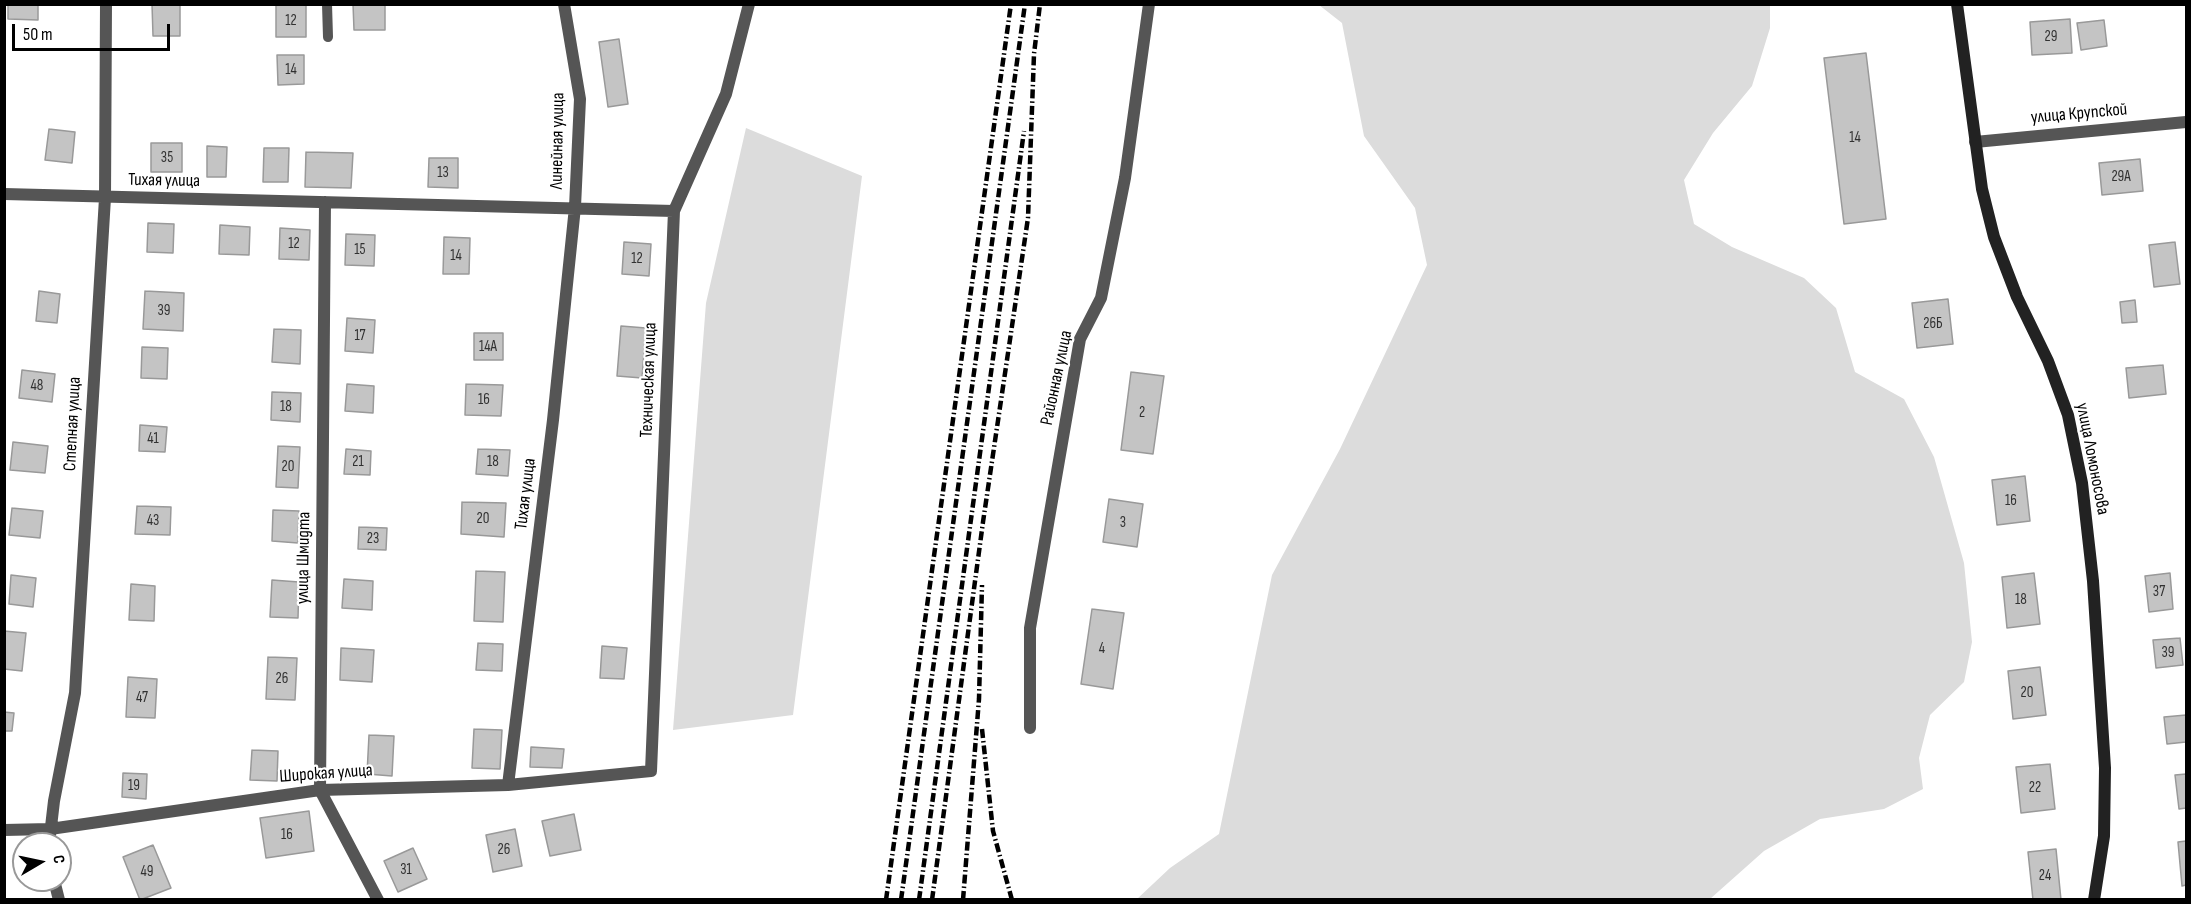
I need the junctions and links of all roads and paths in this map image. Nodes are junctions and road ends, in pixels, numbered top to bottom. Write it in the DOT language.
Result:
graph roads {
  1 [pos="106,4"];
  2 [pos="327,4"];
  3 [pos="564,4"];
  4 [pos="749,4"];
  5 [pos="1149,4"];
  6 [pos="1957,4"];
  7 [pos="328,37"];
  8 [pos="2187,122"];
  9 [pos="1975,142"];
  10 [pos="4,194"];
  11 [pos="105,198"];
  12 [pos="325,202"];
  13 [pos="574,207"];
  14 [pos="674,211"];
  15 [pos="1030,728"];
  16 [pos="651,771"];
  17 [pos="508,785"];
  18 [pos="320,790"];
  19 [pos="50,829"];
  20 [pos="4,830"];
  21 [pos="50,832"];
  22 [pos="378,900"];
  23 [pos="2094,900"];
  1 -- 11 [label="street, Степная улица"];
  2 -- 7 [label="lane"];
  3 -- 13 [label="street, Линейная улица"];
  4 -- 14 [label="street, Техническая улица"];
  5 -- 15 [label="street, Районная улица"];
  6 -- 9 [label="street, улица Ломоносова"];
  8 -- 9 [label="street, улица Крупской"];
  9 -- 23 [label="street, улица Ломоносова"];
  10 -- 11 [label="street, Тихая улица"];
  11 -- 12 [label="street, Тихая улица"];
  11 -- 19 [label="street, Степная улица"];
  12 -- 13 [label="street, Тихая улица"];
  12 -- 18 [label="street, улица Шмидта"];
  13 -- 14 [label="street, Тихая улица"];
  13 -- 17 [label="street, Тихая улица"];
  14 -- 16 [label="street, Техническая улица"];
  16 -- 17 [label="street, Широкая улица"];
  17 -- 18 [label="street, Широкая улица"];
  18 -- 19 [label="street, Широкая улица"];
  18 -- 22 [label="street, улица Шмидта"];
  19 -- 20 [label="street, Широкая улица"];
  19 -- 21 [label="street, Степная улица"];
}
